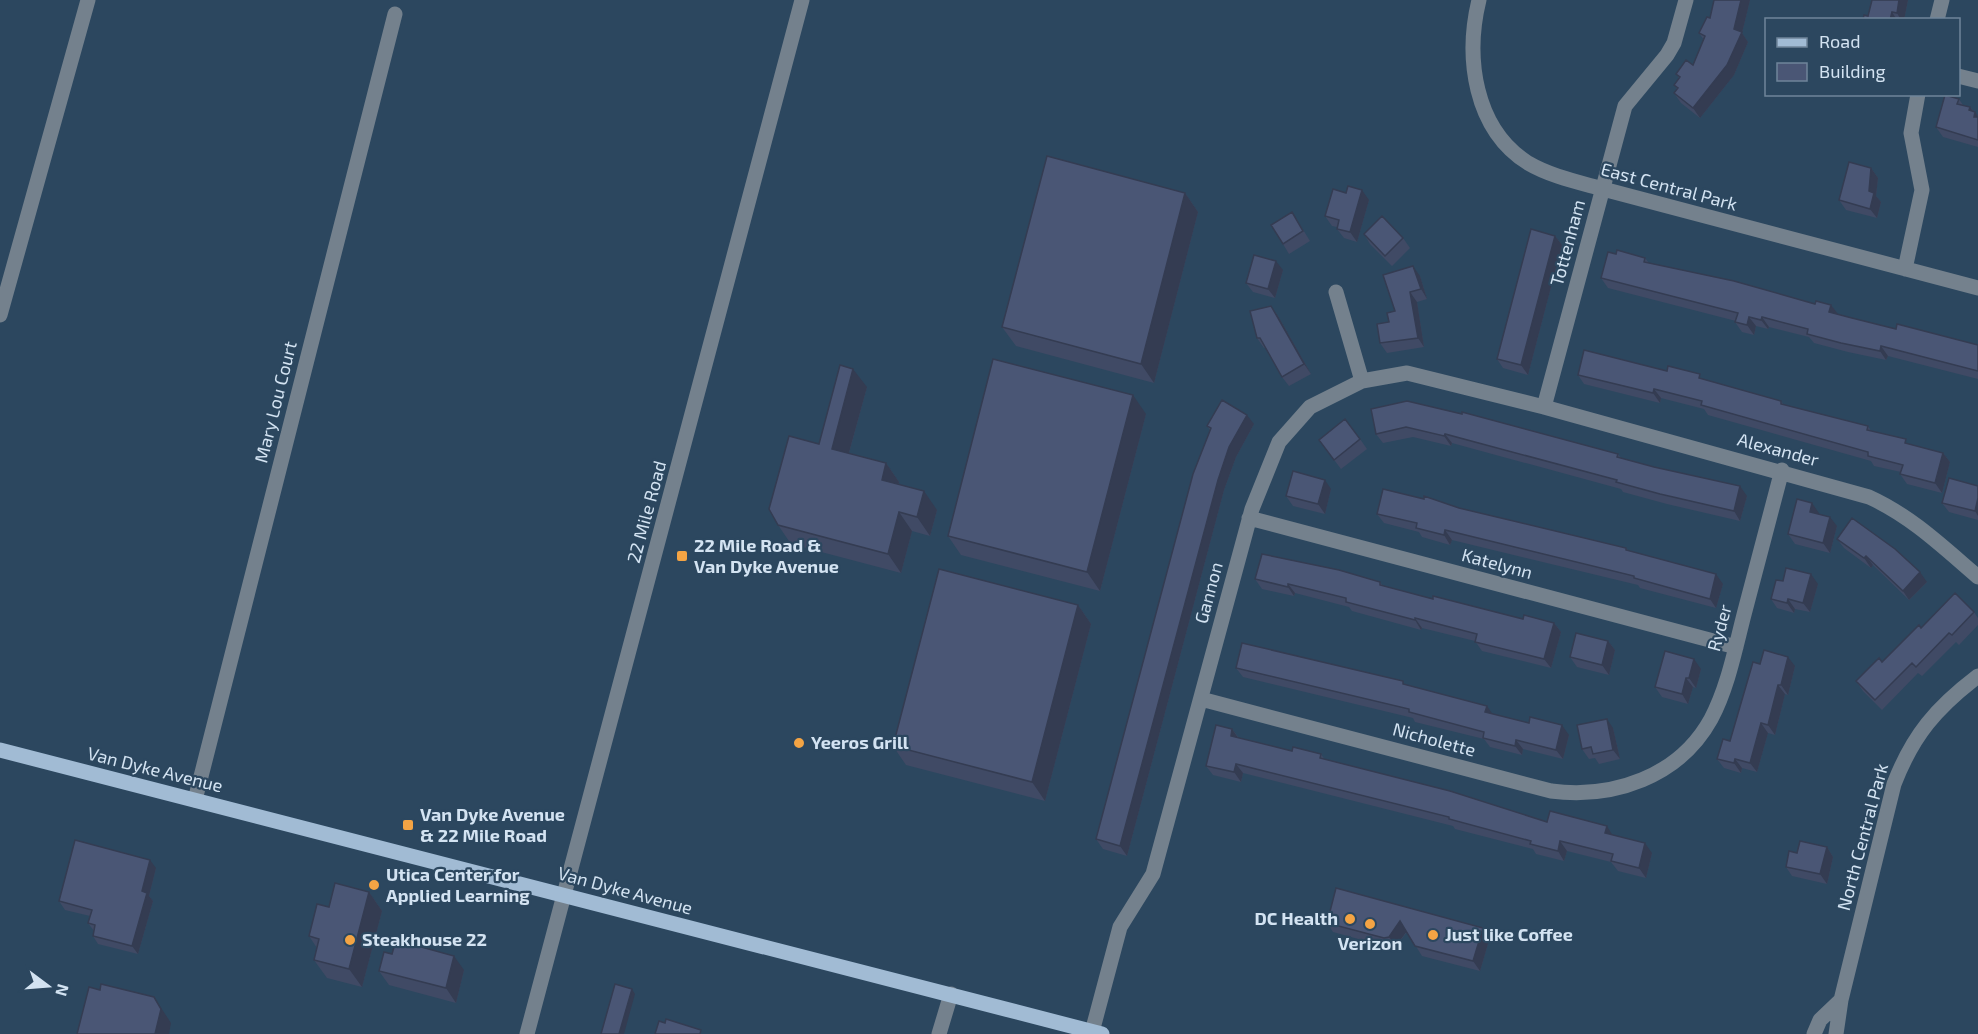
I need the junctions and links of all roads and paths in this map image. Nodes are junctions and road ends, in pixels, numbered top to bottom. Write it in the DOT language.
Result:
graph roads {
  1 [pos="88,0"];
  2 [pos="802,0"];
  3 [pos="1479,0"];
  4 [pos="1686,0"];
  5 [pos="1942,0"];
  6 [pos="395,14"];
  7 [pos="1938,18"];
  8 [pos="1960,76"];
  9 [pos="1978,81"];
  10 [pos="1918,96"];
  11 [pos="1603,189"];
  12 [pos="1905,269"];
  13 [pos="1978,288"];
  14 [pos="1336,292"];
  15 [pos="0,315"];
  16 [pos="1362,381"];
  17 [pos="1544,407"];
  18 [pos="1782,470"];
  19 [pos="1249,519"];
  20 [pos="1978,577"];
  21 [pos="1736,647"];
  22 [pos="1978,676"];
  23 [pos="1201,699"];
  24 [pos="0,750"];
  25 [pos="1658,773"];
  26 [pos="195,800"];
  27 [pos="566,896"];
  28 [pos="951,994"];
  29 [pos="1841,1000"];
  30 [pos="1097,1033"];
  31 [pos="527,1034"];
  32 [pos="939,1034"];
  33 [pos="1814,1034"];
  34 [pos="1836,1034"];
  1 -- 15 [label="street"];
  2 -- 27 [label="street, 22 Mile Road"];
  3 -- 11 [label="street, East Central Park"];
  4 -- 11 [label="street, Tottenham"];
  5 -- 7 [label="street"];
  6 -- 26 [label="street, Mary Lou Court"];
  8 -- 9 [label="street"];
  10 -- 12 [label="street"];
  11 -- 12 [label="street, East Central Park"];
  11 -- 17 [label="street, Tottenham"];
  12 -- 13 [label="street, East Central Park"];
  14 -- 16 [label="street"];
  16 -- 17 [label="street, Gannon"];
  16 -- 19 [label="street, Gannon"];
  17 -- 18 [label="street, Alexander"];
  18 -- 20 [label="street, Alexander"];
  18 -- 21 [label="street, Ryder"];
  19 -- 21 [label="street, Katelynn"];
  19 -- 23 [label="street, Gannon"];
  21 -- 25 [label="street, Ryder"];
  22 -- 29 [label="street, North Central Park"];
  23 -- 25 [label="street, Nicholette"];
  23 -- 30 [label="street, Gannon"];
  24 -- 26 [label="main road, Van Dyke Avenue"];
  26 -- 27 [label="main road, Van Dyke Avenue"];
  27 -- 28 [label="main road, Van Dyke Avenue"];
  27 -- 31 [label="street, 22 Mile Road"];
  28 -- 30 [label="main road, Van Dyke Avenue"];
  28 -- 32 [label="street"];
  29 -- 33 [label="street"];
  29 -- 34 [label="street, North Central Park"];
}
